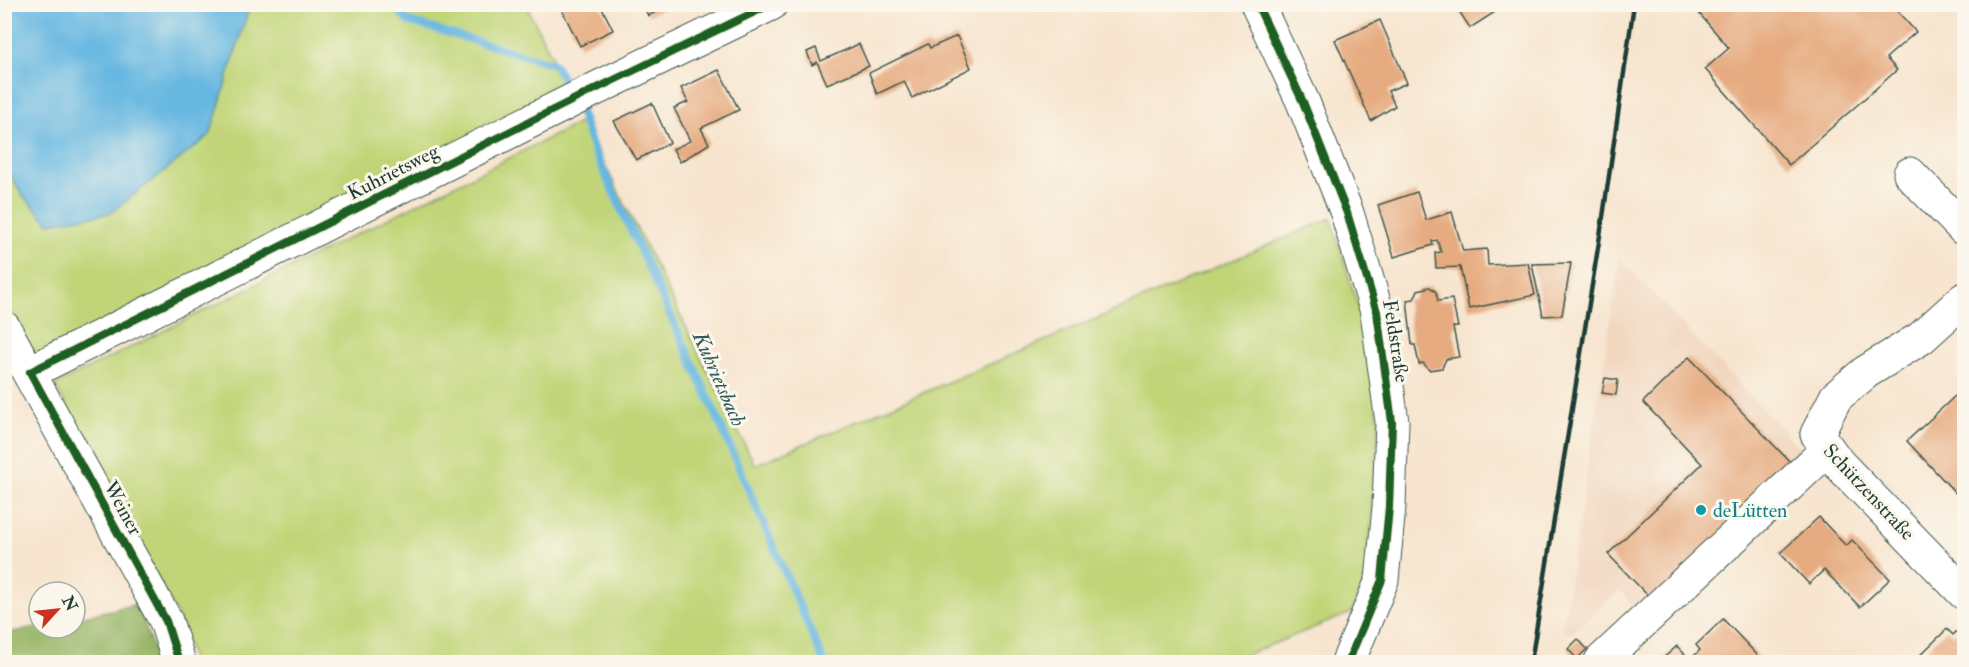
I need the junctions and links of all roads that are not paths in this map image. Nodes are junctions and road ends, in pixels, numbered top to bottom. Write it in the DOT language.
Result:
graph roads {
  1 [pos="771,4"];
  2 [pos="1257,4"];
  3 [pos="1910,174"];
  4 [pos="1965,229"];
  5 [pos="1965,299"];
  6 [pos="4,328"];
  7 [pos="30,372"];
  8 [pos="1834,456"];
  9 [pos="1965,593"];
  10 [pos="1694,605"];
  11 [pos="1601,661"];
  12 [pos="179,663"];
  13 [pos="1348,663"];
  1 -- 7 [label="street, Kuhrietsweg"];
  2 -- 13 [label="street, Feldstraße"];
  3 -- 4 [label="street"];
  5 -- 8 [label="street, Schützenstraße"];
  6 -- 7 [label="street, Weiner"];
  7 -- 12 [label="street, Weiner"];
  8 -- 9 [label="street, Schützenstraße"];
  8 -- 10 [label="street"];
  8 -- 11 [label="street"];
}
